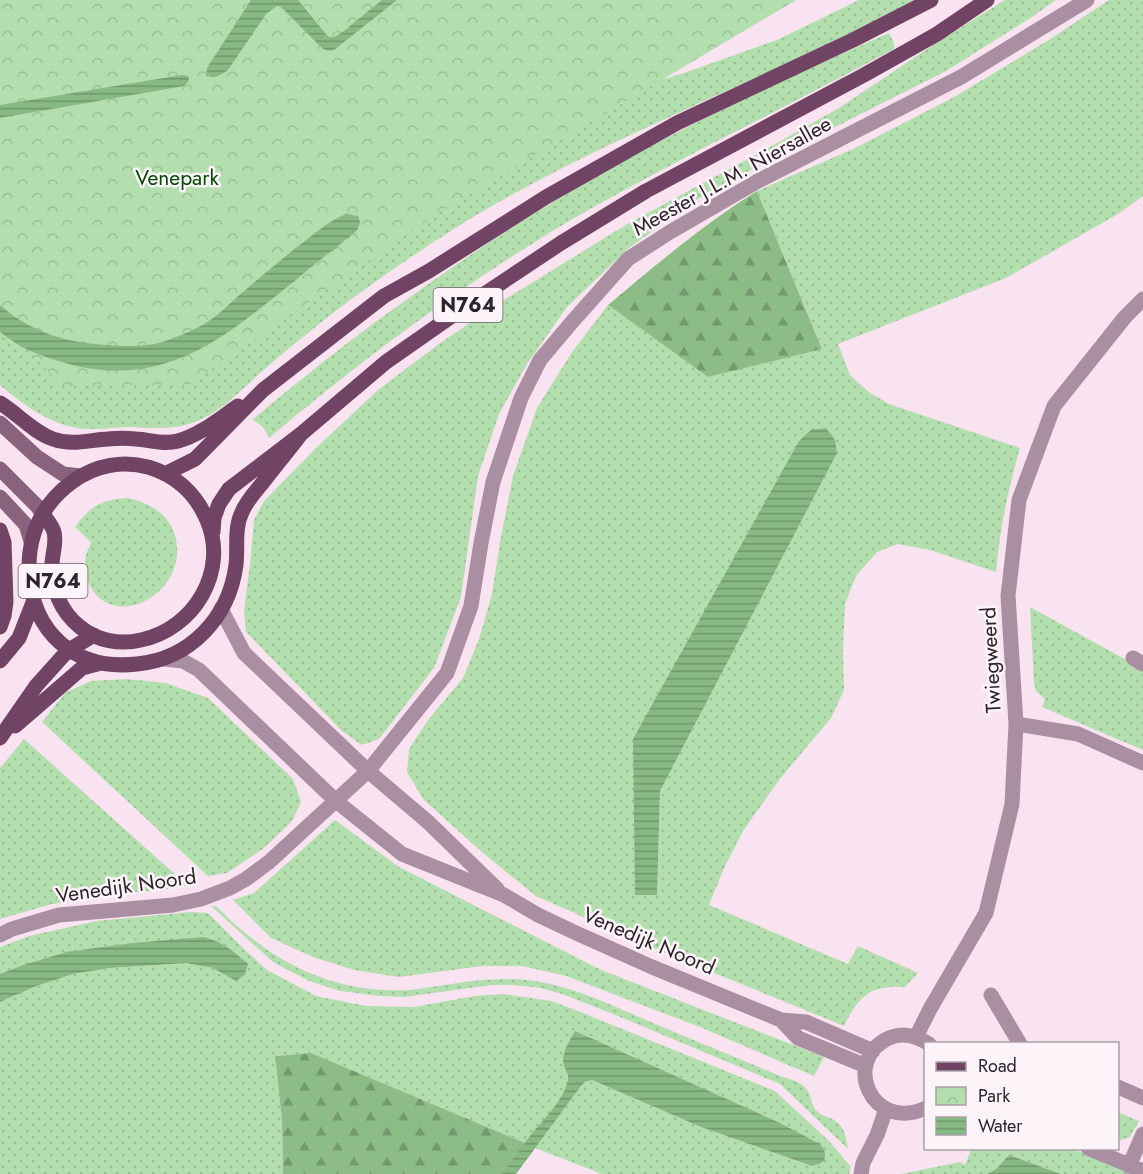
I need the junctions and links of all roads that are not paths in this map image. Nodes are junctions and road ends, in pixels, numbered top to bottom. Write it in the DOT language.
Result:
graph roads {
  1 [pos="931,0"];
  2 [pos="987,0"];
  3 [pos="1087,0"];
  4 [pos="1143,299"];
  5 [pos="263,390"];
  6 [pos="0,402"];
  7 [pos="0,423"];
  8 [pos="301,434"];
  9 [pos="0,469"];
  10 [pos="165,474"];
  11 [pos="81,476"];
  12 [pos="0,497"];
  13 [pos="43,514"];
  14 [pos="0,530"];
  15 [pos="212,536"];
  16 [pos="31,541"];
  17 [pos="208,585"];
  18 [pos="34,600"];
  19 [pos="221,609"];
  20 [pos="0,627"];
  21 [pos="94,635"];
  22 [pos="69,650"];
  23 [pos="163,659"];
  24 [pos="0,661"];
  25 [pos="101,663"];
  26 [pos="1016,724"];
  27 [pos="0,739"];
  28 [pos="1143,763"];
  29 [pos="368,771"];
  30 [pos="336,801"];
  31 [pos="504,895"];
  32 [pos="0,935"];
  33 [pos="991,995"];
  34 [pos="781,1020"];
  35 [pos="922,1040"];
  36 [pos="1019,1042"];
  37 [pos="873,1051"];
  38 [pos="866,1066"];
  39 [pos="1119,1087"];
  40 [pos="1143,1098"];
  41 [pos="886,1109"];
  42 [pos="924,1109"];
  43 [pos="1143,1134"];
  44 [pos="1091,1150"];
  45 [pos="1136,1168"];
  46 [pos="861,1174"];
  1 -- 5 [label="main road, N764"];
  2 -- 8 [label="main road, Meester J.L.M. Niersallee / N764"];
  3 -- 29 [label="street, Meester J.L.M. Niersallee"];
  4 -- 26 [label="street, Twiegweerd"];
  5 -- 6 [label="main road, N764"];
  5 -- 10 [label="main road, N764"];
  7 -- 11 [label="main road"];
  8 -- 15 [label="main road, Meester J.L.M. Niersallee / N764"];
  8 -- 19 [label="main road, Meester J.L.M. Niersallee / N764"];
  9 -- 13 [label="main road"];
  10 -- 11 [label="main road, N764"];
  10 -- 15 [label="main road, N764"];
  11 -- 13 [label="main road, N764"];
  12 -- 16 [label="main road"];
  13 -- 16 [label="main road, N764"];
  13 -- 21 [label="main road, N764"];
  14 -- 20 [label="main road"];
  15 -- 17 [label="main road, N764"];
  16 -- 18 [label="main road, N764"];
  17 -- 19 [label="main road"];
  17 -- 21 [label="main road, N764"];
  18 -- 22 [label="main road, N764"];
  18 -- 24 [label="main road, N764"];
  19 -- 23 [label="main road, N764"];
  19 -- 29 [label="street, Venedijk Noord"];
  21 -- 22 [label="main road, N764"];
  22 -- 25 [label="main road, N764"];
  22 -- 27 [label="main road, N764"];
  23 -- 25 [label="main road, N764"];
  23 -- 30 [label="street, Venedijk Noord"];
  25 -- 27 [label="main road, N764"];
  26 -- 28 [label="street"];
  26 -- 35 [label="street, Twiegweerd"];
  29 -- 30 [label="street, Venedijk Noord"];
  29 -- 31 [label="street, Venedijk Noord"];
  30 -- 31 [label="street, Venedijk Noord"];
  30 -- 32 [label="street, Venedijk Noord"];
  31 -- 34 [label="street, Venedijk Noord"];
  33 -- 36 [label="street"];
  34 -- 37 [label="street, Venedijk Noord"];
  34 -- 38 [label="street, Venedijk Noord"];
  35 -- 37 [label="street"];
  37 -- 38 [label="street"];
  38 -- 41 [label="street"];
  39 -- 40 [label="street"];
  41 -- 42 [label="street"];
  41 -- 46 [label="street"];
  43 -- 45 [label="street"];
  44 -- 45 [label="street"];
}
